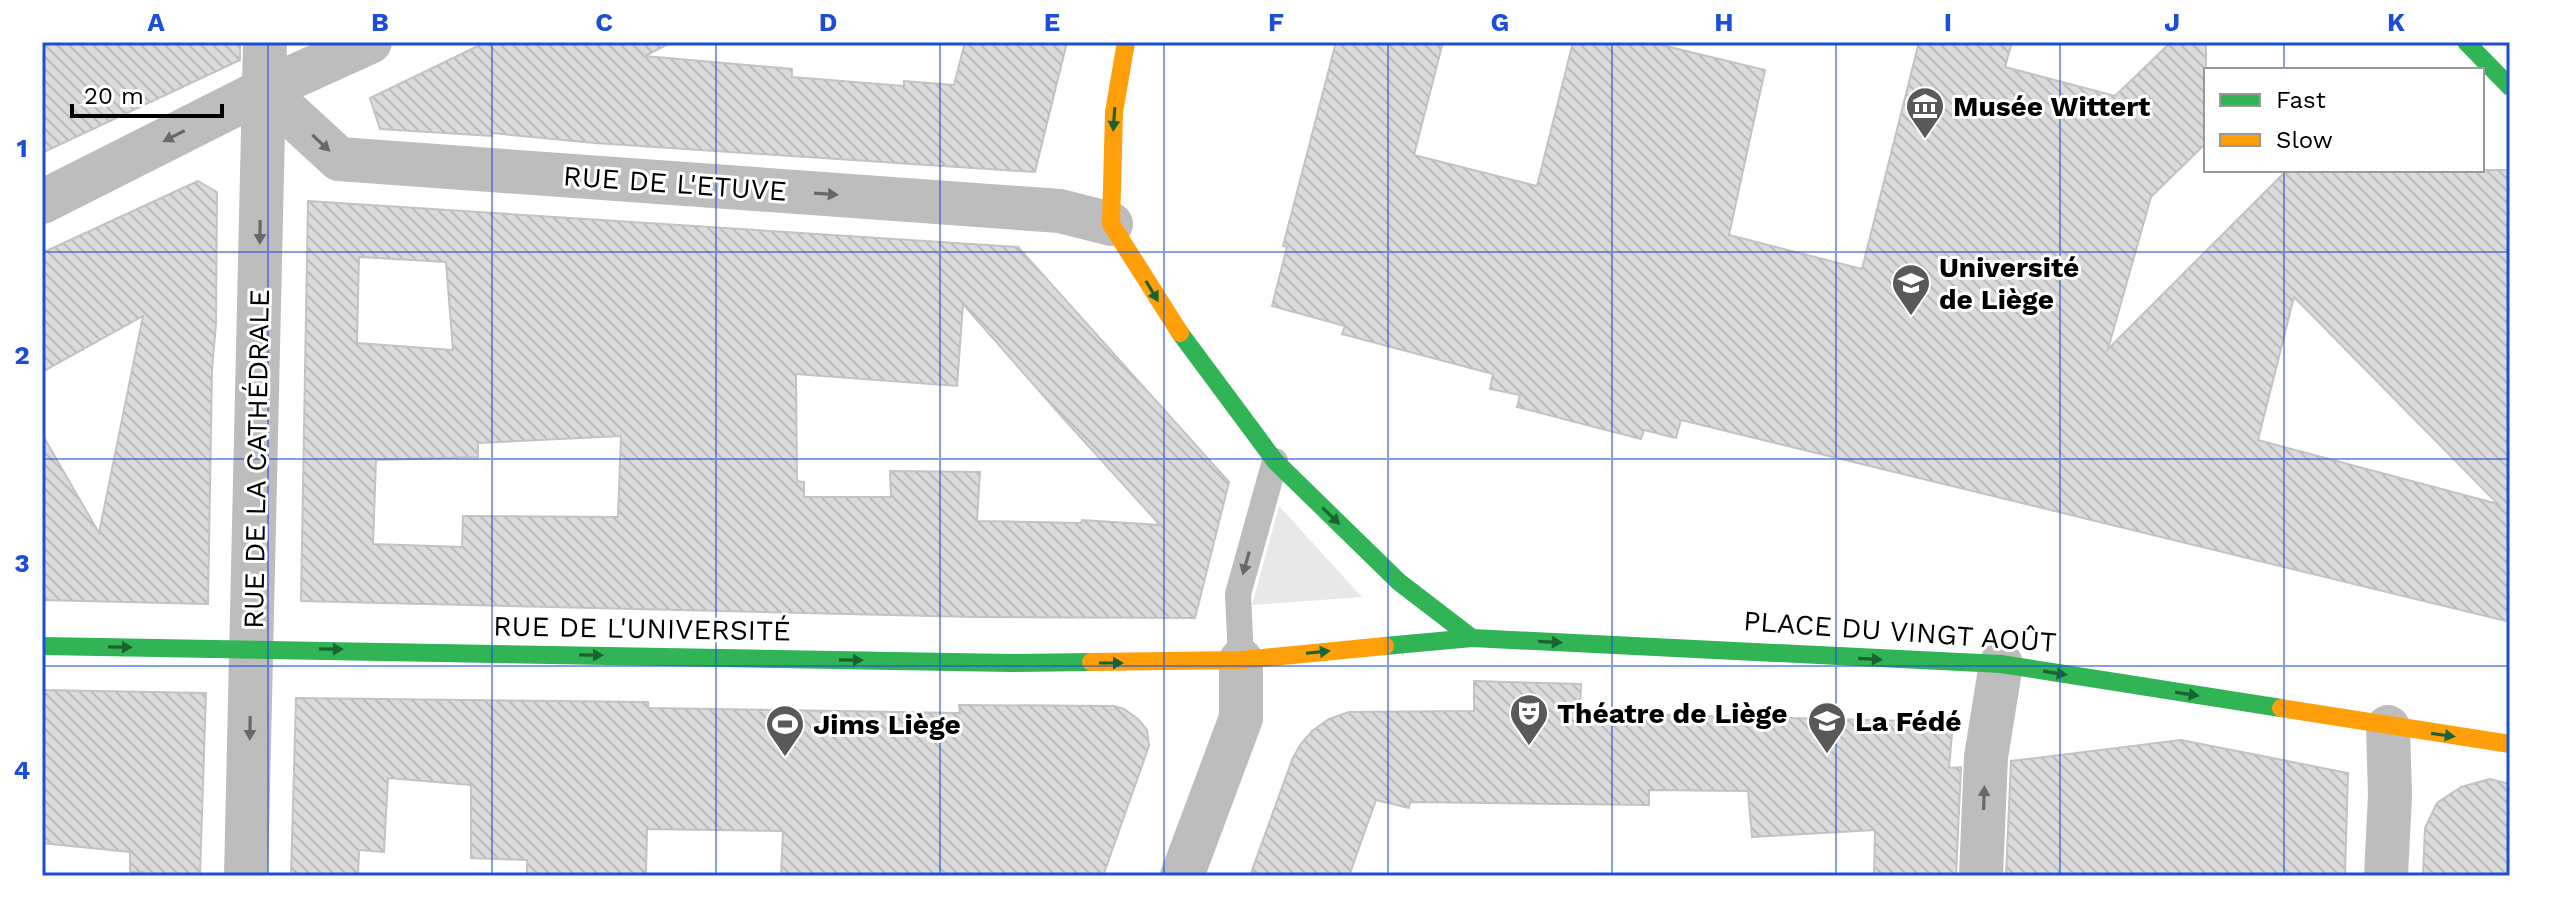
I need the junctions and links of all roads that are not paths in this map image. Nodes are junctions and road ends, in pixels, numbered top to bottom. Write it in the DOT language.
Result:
graph roads {
  1 [pos="265,42"];
  2 [pos="370,42"];
  3 [pos="1126,42"];
  4 [pos="2466,42"];
  5 [pos="2510,87"];
  6 [pos="264,90"];
  7 [pos="42,202"];
  8 [pos="1111,224"];
  9 [pos="1275,461"];
  10 [pos="1472,638"];
  11 [pos="42,646"];
  12 [pos="253,650"];
  13 [pos="1241,660"];
  14 [pos="2001,664"];
  15 [pos="2388,727"];
  16 [pos="2510,744"];
  17 [pos="246,876"];
  18 [pos="1182,876"];
  19 [pos="1981,876"];
  20 [pos="2386,876"];
  1 -- 6 [label="street, RUE DE LA CATHÉDRALE"];
  2 -- 6 [label="street"];
  3 -- 8 [label="street, one-way"];
  4 -- 5 [label="street"];
  6 -- 7 [label="street, one-way"];
  6 -- 8 [label="street, RUE DE L'ETUVE, one-way"];
  6 -- 12 [label="street, RUE DE LA CATHÉDRALE, one-way"];
  8 -- 9 [label="street, one-way"];
  9 -- 10 [label="street, one-way"];
  9 -- 13 [label="lane, one-way"];
  13 -- 10 [label="street, PLACE DU VINGT AOÛT, one-way"];
  10 -- 14 [label="street, PLACE DU VINGT AOÛT, one-way"];
  11 -- 12 [label="street, RUE DE L'UNIVERSITÉ, one-way"];
  12 -- 13 [label="street, RUE DE L'UNIVERSITÉ, one-way"];
  12 -- 17 [label="street, RUE DE LA CATHÉDRALE, one-way"];
  13 -- 18 [label="street"];
  14 -- 15 [label="street, PLACE DU VINGT AOÛT, one-way"];
  19 -- 14 [label="street, one-way"];
  15 -- 16 [label="street, PLACE DU VINGT AOÛT, one-way"];
  15 -- 20 [label="street"];
}
